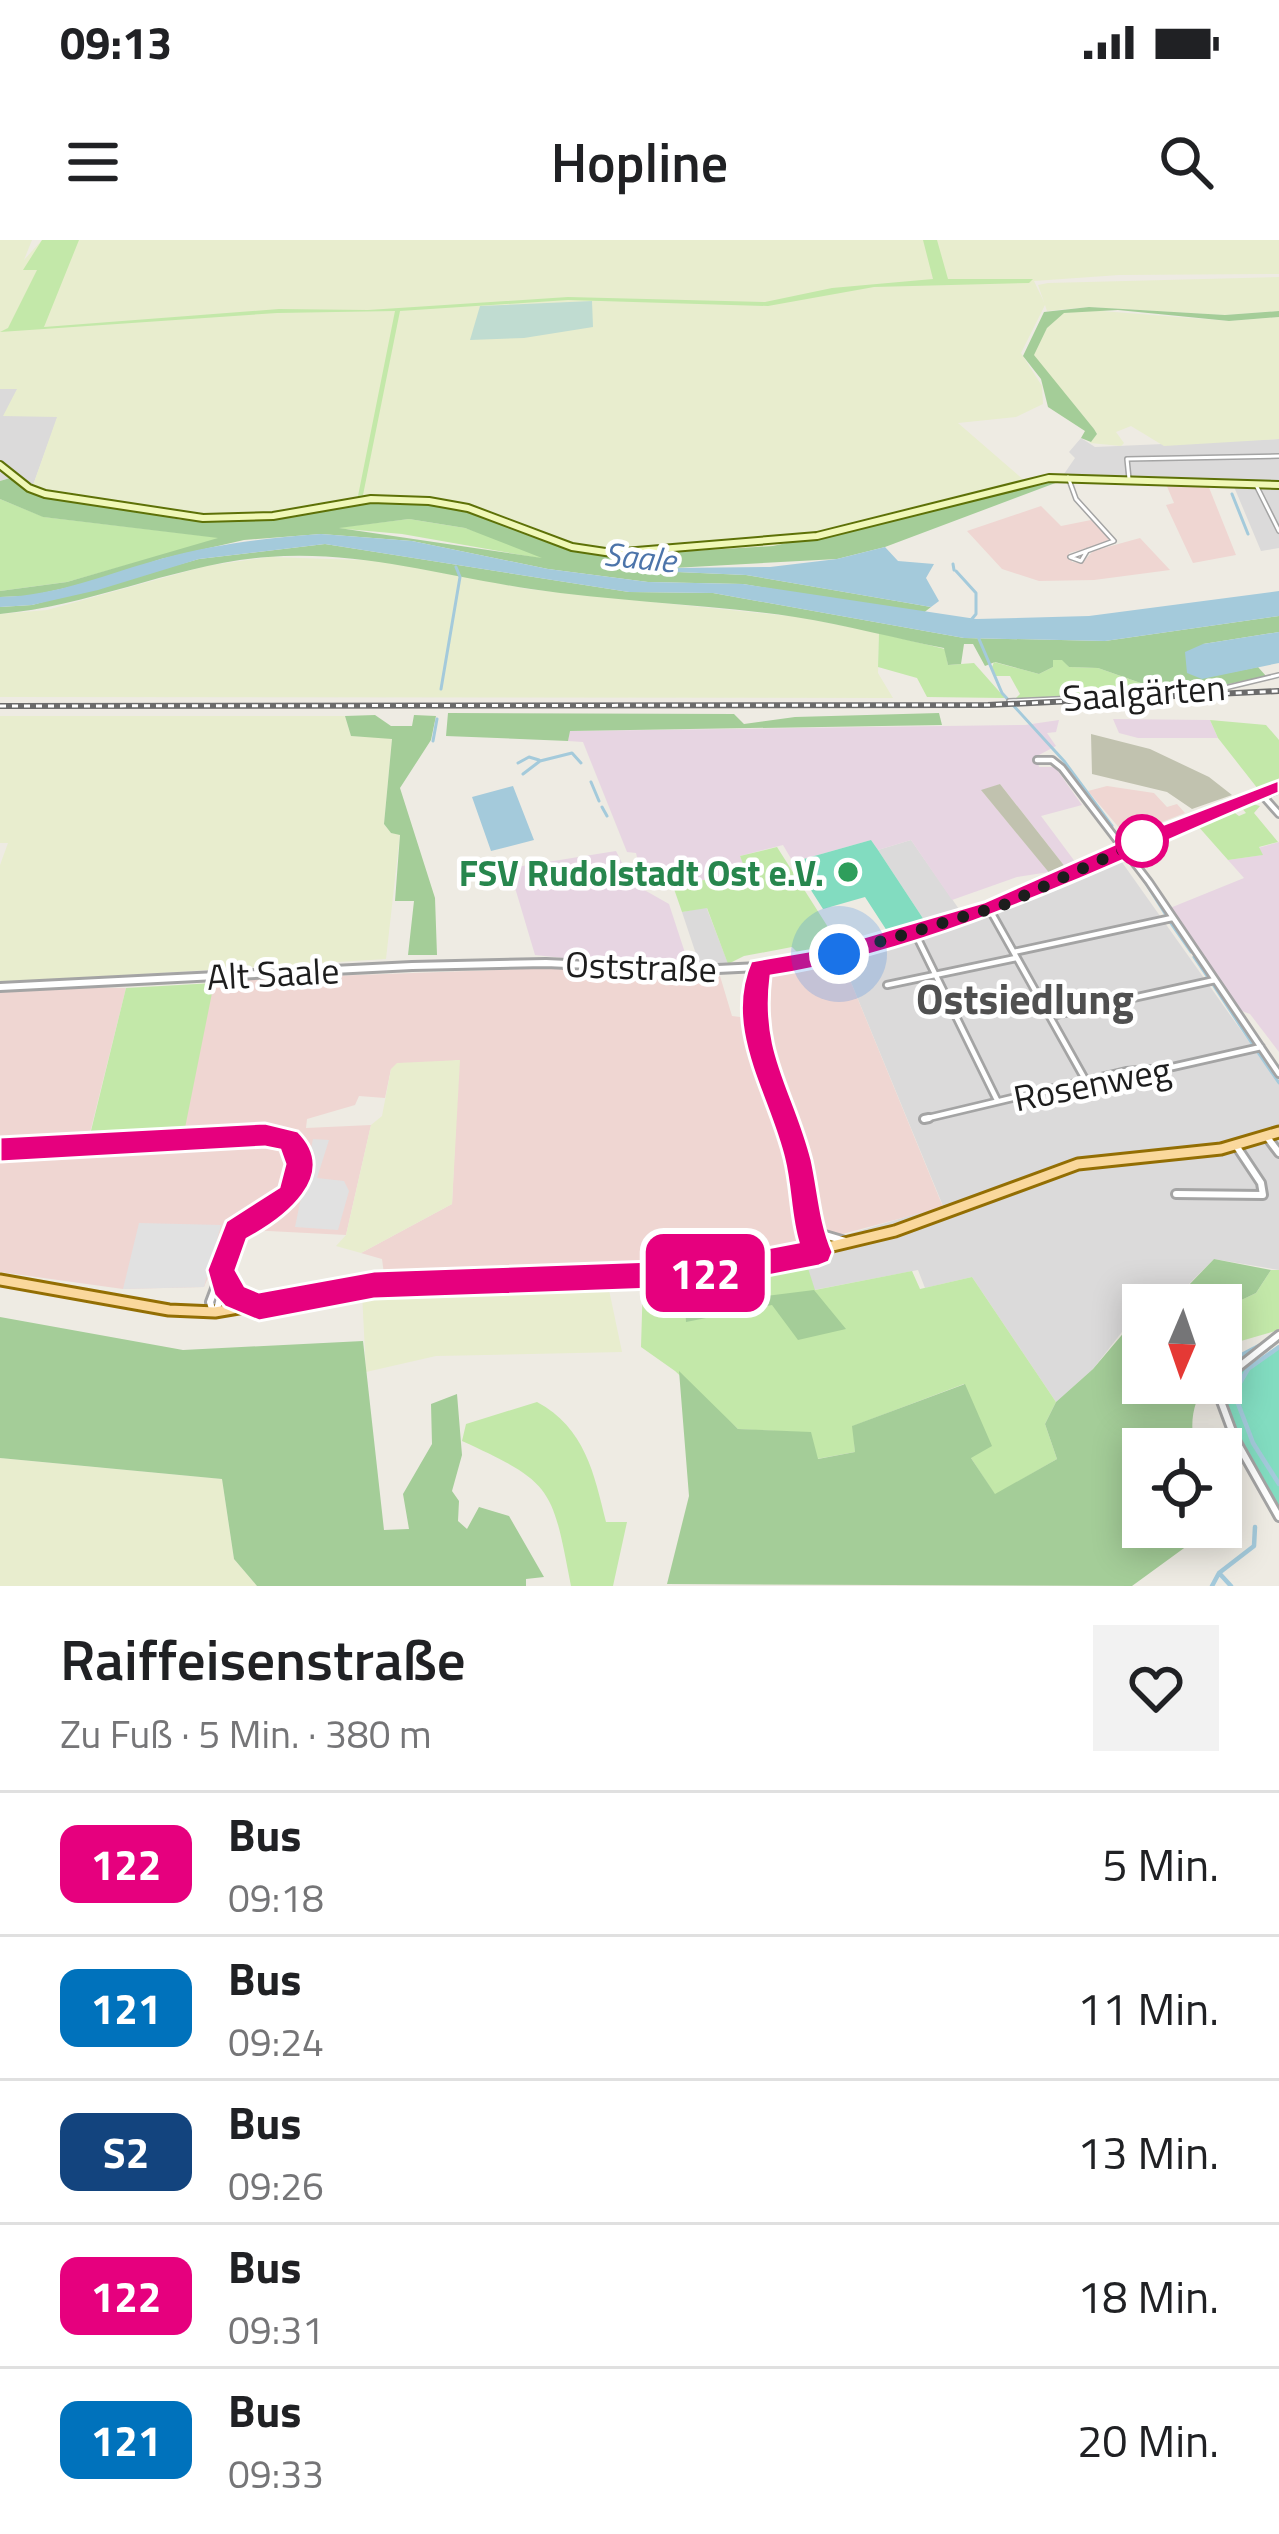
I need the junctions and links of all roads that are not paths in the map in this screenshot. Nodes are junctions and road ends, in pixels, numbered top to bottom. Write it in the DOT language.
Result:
graph roads {
  1 [pos="1279,455"];
  2 [pos="0,465"];
  3 [pos="1068,477"];
  4 [pos="1129,481"];
  5 [pos="1256,484"];
  6 [pos="1279,485"];
  7 [pos="1279,531"];
  8 [pos="1087,551"];
  9 [pos="1279,676"];
  10 [pos="1011,701"];
  11 [pos="1037,760"];
  12 [pos="1279,788"];
  13 [pos="1261,794"];
  14 [pos="1279,814"];
  15 [pos="1121,850"];
  16 [pos="990,910"];
  17 [pos="1173,917"];
  18 [pos="915,933"];
  19 [pos="1015,955"];
  20 [pos="546,963"];
  21 [pos="760,968"];
  22 [pos="936,974"];
  23 [pos="1215,980"];
  24 [pos="887,985"];
  25 [pos="0,987"];
  26 [pos="1050,1016"];
  27 [pos="1261,1047"];
  28 [pos="1279,1074"];
  29 [pos="1086,1081"];
  30 [pos="998,1101"];
  31 [pos="924,1119"];
  32 [pos="1279,1132"];
  33 [pos="1267,1137"];
  34 [pos="1236,1146"];
  35 [pos="0,1149"];
  36 [pos="1279,1153"];
  37 [pos="1176,1194"];
  38 [pos="808,1218"];
  39 [pos="818,1233"];
  40 [pos="856,1243"];
  41 [pos="819,1252"];
  42 [pos="222,1270"];
  43 [pos="0,1280"];
  44 [pos="224,1285"];
  45 [pos="259,1306"];
  46 [pos="215,1312"];
  47 [pos="1279,1335"];
  48 [pos="1279,1517"];
  1 -- 4 [label="street"];
  2 -- 3 [label="main road"];
  3 -- 4 [label="main road"];
  3 -- 8 [label="street"];
  4 -- 5 [label="main road"];
  5 -- 6 [label="main road"];
  5 -- 7 [label="street"];
  9 -- 10 [label="street, Saalgärten"];
  11 -- 15 [label="street"];
  12 -- 13 [label="street, Oststraße"];
  13 -- 14 [label="street"];
  13 -- 15 [label="street, Oststraße"];
  15 -- 16 [label="street, Oststraße"];
  15 -- 17 [label="street"];
  16 -- 18 [label="street, Oststraße"];
  16 -- 19 [label="street"];
  17 -- 19 [label="street"];
  17 -- 23 [label="street"];
  18 -- 21 [label="street, Oststraße"];
  18 -- 22 [label="street"];
  19 -- 22 [label="street"];
  19 -- 26 [label="street"];
  20 -- 21 [label="street, Oststraße"];
  20 -- 25 [label="street, Alt Saale"];
  21 -- 38 [label="street"];
  22 -- 24 [label="street"];
  22 -- 30 [label="street"];
  23 -- 26 [label="street"];
  23 -- 27 [label="street"];
  26 -- 29 [label="street"];
  27 -- 28 [label="street"];
  27 -- 29 [label="street, Rosenweg"];
  29 -- 30 [label="street, Rosenweg"];
  30 -- 31 [label="street, Rosenweg"];
  32 -- 33 [label="main road"];
  33 -- 34 [label="main road"];
  33 -- 36 [label="street"];
  34 -- 37 [label="street"];
  34 -- 40 [label="main road"];
  35 -- 42 [label="street"];
  38 -- 39 [label="street"];
  38 -- 41 [label="street"];
  39 -- 40 [label="street"];
  39 -- 41 [label="street"];
  40 -- 41 [label="main road"];
  41 -- 45 [label="main road"];
  42 -- 44 [label="street"];
  42 -- 46 [label="street"];
  43 -- 46 [label="main road"];
  44 -- 45 [label="street"];
  44 -- 46 [label="street"];
  45 -- 46 [label="main road"];
  47 -- 48 [label="street"];
}
